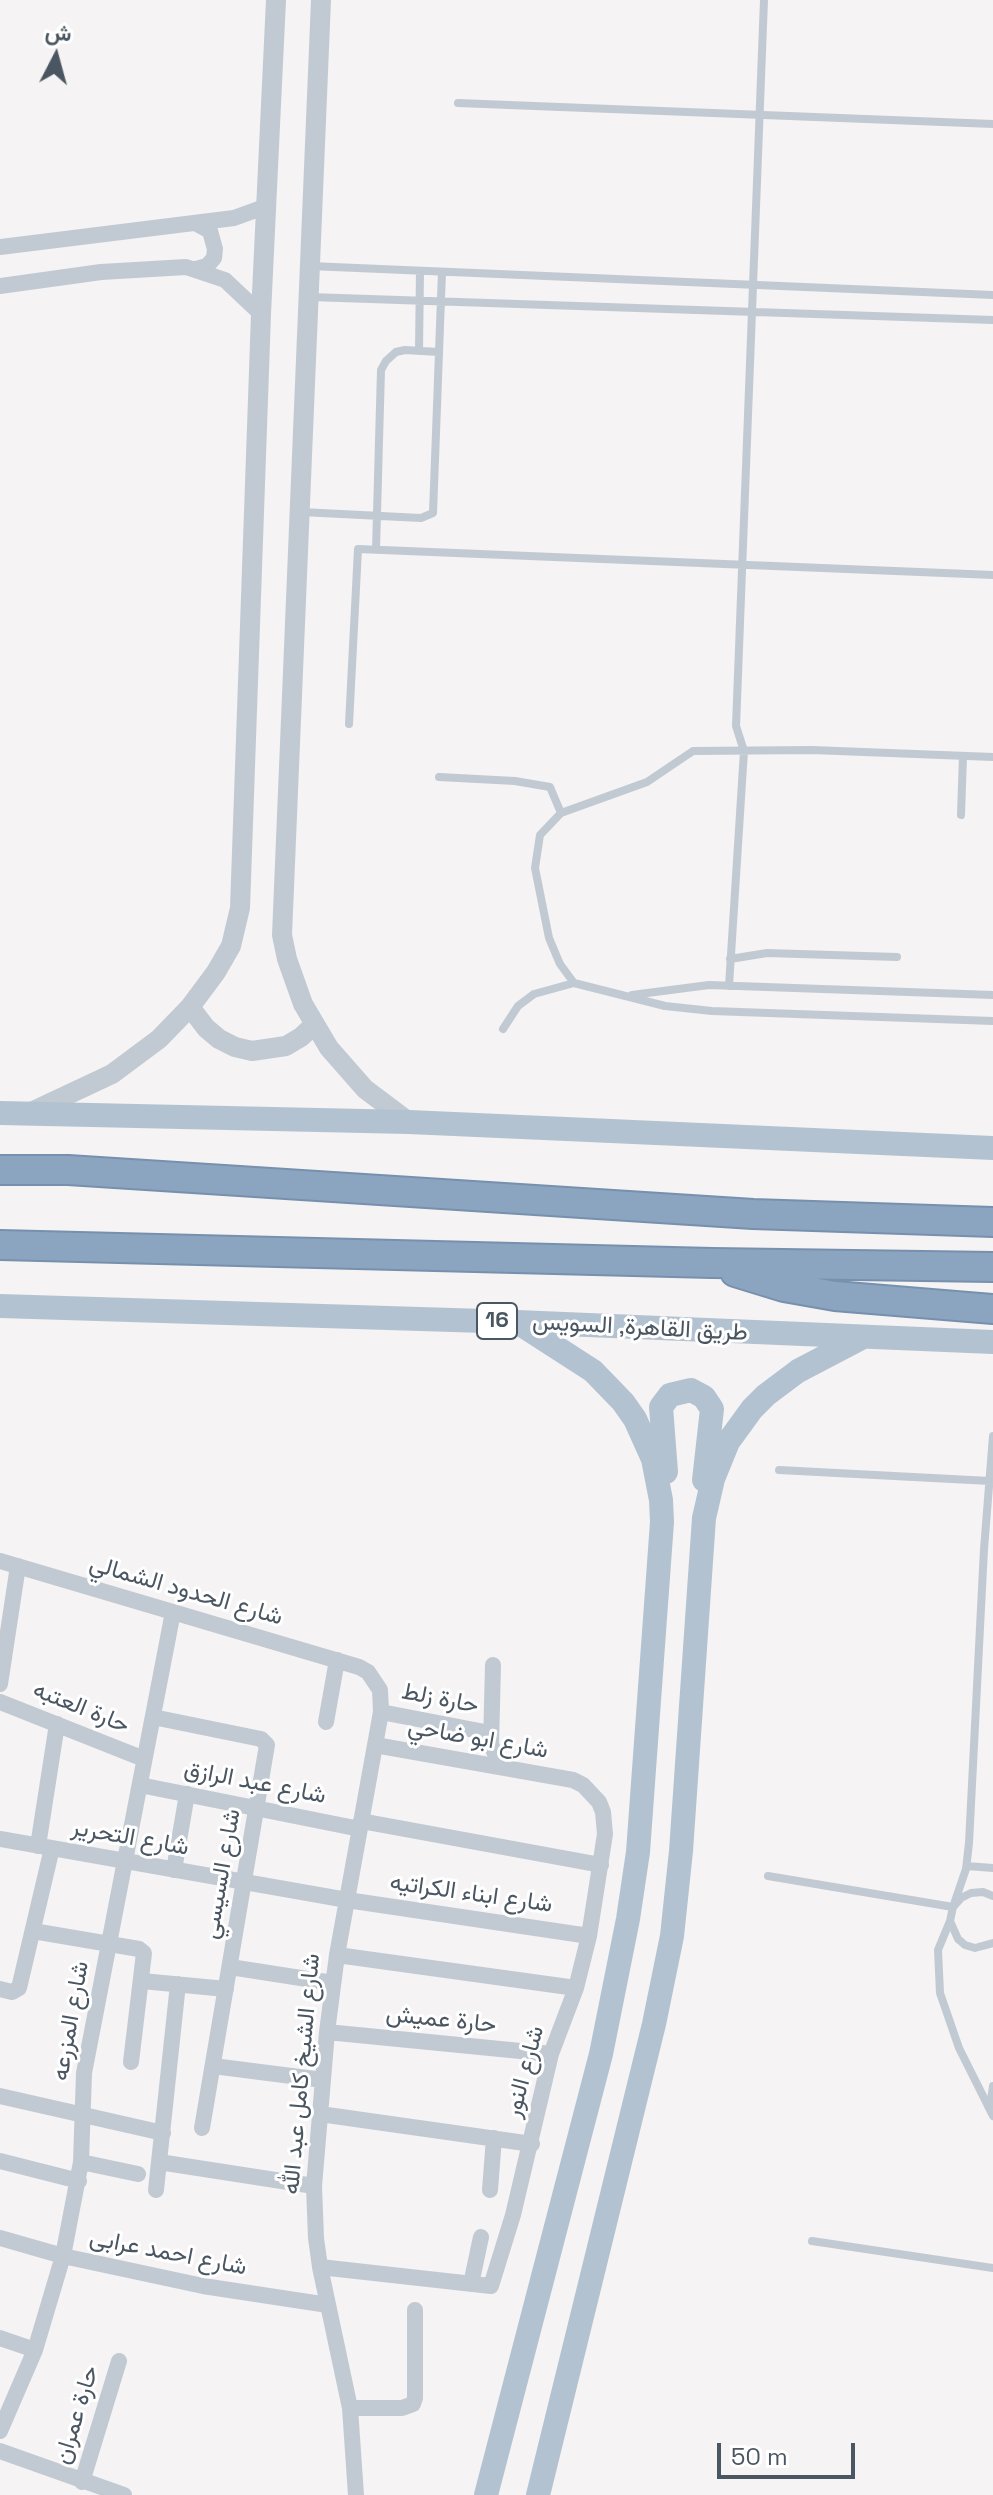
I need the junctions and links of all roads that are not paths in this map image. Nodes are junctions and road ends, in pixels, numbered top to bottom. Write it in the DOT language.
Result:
graph roads {
  1 [pos="276,0"];
  2 [pos="321,0"];
  3 [pos="764,0"];
  4 [pos="458,103"];
  5 [pos="760,116"];
  6 [pos="993,124"];
  7 [pos="267,206"];
  8 [pos="197,224"];
  9 [pos="0,247"];
  10 [pos="310,266"];
  11 [pos="196,269"];
  12 [pos="420,271"];
  13 [pos="442,272"];
  14 [pos="754,285"];
  15 [pos="0,286"];
  16 [pos="993,295"];
  17 [pos="309,297"];
  18 [pos="419,300"];
  19 [pos="441,301"];
  20 [pos="753,312"];
  21 [pos="261,314"];
  22 [pos="993,320"];
  23 [pos="419,351"];
  24 [pos="439,352"];
  25 [pos="300,512"];
  26 [pos="377,517"];
  27 [pos="376,549"];
  28 [pos="742,564"];
  29 [pos="993,575"];
  30 [pos="349,724"];
  31 [pos="744,751"];
  32 [pos="963,756"];
  33 [pos="993,757"];
  34 [pos="439,777"];
  35 [pos="561,813"];
  36 [pos="961,815"];
  37 [pos="897,957"];
  38 [pos="730,959"];
  39 [pos="574,983"];
  40 [pos="729,986"];
  41 [pos="627,995"];
  42 [pos="993,995"];
  43 [pos="190,1007"];
  44 [pos="993,1021"];
  45 [pos="314,1025"];
  46 [pos="503,1029"];
  47 [pos="0,1113"];
  48 [pos="27,1114"];
  49 [pos="409,1122"];
  50 [pos="993,1148"];
  51 [pos="0,1170"];
  52 [pos="993,1222"];
  53 [pos="0,1245"];
  54 [pos="712,1263"];
  55 [pos="993,1267"];
  56 [pos="0,1306"];
  57 [pos="993,1309"];
  58 [pos="517,1322"];
  59 [pos="861,1338"];
  60 [pos="993,1342"];
  61 [pos="993,1436"];
  62 [pos="992,1460"];
  63 [pos="779,1470"];
  64 [pos="991,1484"];
  65 [pos="708,1498"];
  66 [pos="661,1500"];
  67 [pos="990,1525"];
  68 [pos="989,1550"];
  69 [pos="0,1561"];
  70 [pos="18,1566"];
  71 [pos="982,1590"];
  72 [pos="993,1591"];
  73 [pos="173,1612"];
  74 [pos="337,1660"];
  75 [pos="493,1665"];
  76 [pos="359,1667"];
  77 [pos="0,1684"];
  78 [pos="0,1702"];
  79 [pos="381,1712"];
  80 [pos="153,1717"];
  81 [pos="326,1722"];
  82 [pos="57,1724"];
  83 [pos="490,1733"];
  84 [pos="375,1745"];
  85 [pos="144,1759"];
  86 [pos="510,1769"];
  87 [pos="573,1780"];
  88 [pos="140,1785"];
  89 [pos="187,1794"];
  90 [pos="257,1808"];
  91 [pos="360,1825"];
  92 [pos="0,1839"];
  93 [pos="45,1847"];
  94 [pos="125,1861"];
  95 [pos="601,1865"];
  96 [pos="967,1866"];
  97 [pos="993,1868"];
  98 [pos="174,1870"];
  99 [pos="768,1876"];
  100 [pos="244,1882"];
  101 [pos="993,1896"];
  102 [pos="347,1900"];
  103 [pos="953,1907"];
  104 [pos="950,1921"];
  105 [pos="33,1931"];
  106 [pos="589,1936"];
  107 [pos="993,1943"];
  108 [pos="109,1945"];
  109 [pos="337,1955"];
  110 [pos="230,1967"];
  111 [pos="142,1981"];
  112 [pos="333,1983"];
  113 [pos="178,1984"];
  114 [pos="576,1988"];
  115 [pos="0,1989"];
  116 [pos="226,1989"];
  117 [pos="327,2032"];
  118 [pos="551,2054"];
  119 [pos="131,2062"];
  120 [pos="213,2066"];
  121 [pos="323,2080"];
  122 [pos="993,2086"];
  123 [pos="0,2096"];
  124 [pos="991,2112"];
  125 [pos="320,2114"];
  126 [pos="83,2117"];
  127 [pos="202,2128"];
  128 [pos="163,2133"];
  129 [pos="494,2138"];
  130 [pos="532,2144"];
  131 [pos="0,2161"];
  132 [pos="81,2162"];
  133 [pos="159,2162"];
  134 [pos="138,2174"];
  135 [pos="79,2181"];
  136 [pos="314,2186"];
  137 [pos="156,2190"];
  138 [pos="490,2190"];
  139 [pos="481,2237"];
  140 [pos="0,2238"];
  141 [pos="812,2241"];
  142 [pos="63,2256"];
  143 [pos="320,2267"];
  144 [pos="993,2268"];
  145 [pos="479,2286"];
  146 [pos="328,2305"];
  147 [pos="415,2310"];
  148 [pos="0,2338"];
  149 [pos="35,2350"];
  150 [pos="119,2361"];
  151 [pos="350,2408"];
  152 [pos="0,2431"];
  153 [pos="0,2451"];
  154 [pos="82,2482"];
  155 [pos="124,2495"];
  156 [pos="356,2495"];
  157 [pos="486,2495"];
  158 [pos="538,2495"];
  1 -- 7 [label="street"];
  2 -- 10 [label="street"];
  3 -- 5 [label="lane"];
  4 -- 5 [label="lane"];
  5 -- 6 [label="lane"];
  5 -- 14 [label="lane"];
  7 -- 8 [label="street"];
  7 -- 21 [label="street"];
  8 -- 9 [label="street"];
  8 -- 11 [label="street"];
  10 -- 12 [label="lane"];
  10 -- 17 [label="street"];
  11 -- 15 [label="street"];
  11 -- 21 [label="street"];
  12 -- 13 [label="lane"];
  12 -- 18 [label="lane"];
  13 -- 14 [label="lane"];
  13 -- 19 [label="lane"];
  14 -- 16 [label="lane"];
  14 -- 20 [label="lane"];
  17 -- 18 [label="lane"];
  17 -- 25 [label="street"];
  18 -- 19 [label="lane"];
  18 -- 23 [label="lane"];
  19 -- 20 [label="lane"];
  19 -- 24 [label="lane"];
  20 -- 22 [label="lane"];
  20 -- 28 [label="lane"];
  21 -- 43 [label="street"];
  23 -- 24 [label="lane"];
  23 -- 26 [label="lane"];
  24 -- 26 [label="lane"];
  25 -- 26 [label="lane"];
  25 -- 45 [label="street"];
  26 -- 27 [label="lane"];
  27 -- 28 [label="lane"];
  27 -- 30 [label="lane"];
  28 -- 29 [label="lane"];
  28 -- 31 [label="lane"];
  31 -- 32 [label="lane"];
  31 -- 35 [label="lane"];
  31 -- 38 [label="lane"];
  32 -- 33 [label="lane"];
  32 -- 36 [label="lane"];
  34 -- 35 [label="lane"];
  35 -- 39 [label="lane"];
  37 -- 38 [label="lane"];
  38 -- 40 [label="lane"];
  39 -- 41 [label="lane"];
  39 -- 46 [label="lane"];
  40 -- 41 [label="lane"];
  40 -- 42 [label="lane"];
  41 -- 44 [label="lane"];
  43 -- 45 [label="street"];
  43 -- 48 [label="street"];
  45 -- 49 [label="street"];
  47 -- 48 [label="main road"];
  48 -- 49 [label="main road"];
  49 -- 50 [label="main road"];
  51 -- 52 [label="highway"];
  53 -- 54 [label="highway"];
  54 -- 55 [label="highway"];
  54 -- 57 [label="highway"];
  56 -- 58 [label="main road, طريق القاهرة, السويس / 16"];
  58 -- 59 [label="main road, طريق القاهرة, السويس / 16"];
  58 -- 66 [label="main road"];
  59 -- 60 [label="main road, طريق القاهرة, السويس / 16"];
  59 -- 65 [label="main road"];
  61 -- 62 [label="lane"];
  62 -- 64 [label="lane"];
  63 -- 64 [label="lane"];
  64 -- 67 [label="lane"];
  65 -- 66 [label="main road"];
  65 -- 158 [label="main road"];
  66 -- 157 [label="main road"];
  67 -- 68 [label="lane"];
  68 -- 71 [label="lane"];
  69 -- 70 [label="street, شارع الحدود الشمالي"];
  70 -- 73 [label="street, شارع الحدود الشمالي"];
  70 -- 77 [label="street"];
  71 -- 72 [label="lane"];
  71 -- 96 [label="lane"];
  73 -- 74 [label="street, شارع الحدود الشمالي"];
  73 -- 80 [label="street, شارع المزرعه"];
  74 -- 76 [label="street, شارع الحدود الشمالي"];
  74 -- 81 [label="street"];
  75 -- 83 [label="street"];
  76 -- 79 [label="street, شارع الشيخ كامل عبد الله"];
  78 -- 82 [label="street, حارة العتبه"];
  79 -- 83 [label="street, حارة زلط"];
  79 -- 84 [label="street, شارع الشيخ كامل عبد الله"];
  80 -- 85 [label="street, شارع المزرعه"];
  80 -- 90 [label="street, شارع السيسي"];
  82 -- 85 [label="street, حارة العتبه"];
  82 -- 93 [label="street"];
  83 -- 86 [label="street"];
  84 -- 86 [label="street, شارع ابو ضاحي"];
  84 -- 91 [label="street, شارع الشيخ كامل عبد الله"];
  85 -- 88 [label="street, شارع المزرعه"];
  86 -- 87 [label="street, شارع ابو ضاحي"];
  87 -- 95 [label="street, شارع النور"];
  88 -- 89 [label="street, شارع عبد الرازق"];
  88 -- 94 [label="street, شارع المزرعه"];
  89 -- 90 [label="street, شارع عبد الرازق"];
  89 -- 98 [label="street"];
  90 -- 91 [label="street, شارع عبد الرازق"];
  90 -- 100 [label="street, شارع السيسي"];
  91 -- 95 [label="street"];
  91 -- 102 [label="street, شارع الشيخ كامل عبد الله"];
  92 -- 93 [label="street, شارع التحرير"];
  93 -- 94 [label="street, شارع التحرير"];
  93 -- 105 [label="street"];
  94 -- 98 [label="street, شارع التحرير"];
  94 -- 108 [label="street, شارع المزرعه"];
  95 -- 106 [label="street, شارع النور"];
  96 -- 97 [label="lane"];
  96 -- 103 [label="lane"];
  98 -- 100 [label="street, شارع التحرير"];
  99 -- 103 [label="lane"];
  100 -- 102 [label="street, شارع التحرير"];
  100 -- 110 [label="street, شارع السيسي"];
  101 -- 103 [label="lane"];
  102 -- 106 [label="street, شارع ابناء الكراتيه"];
  102 -- 109 [label="street, شارع الشيخ كامل عبد الله"];
  103 -- 104 [label="lane"];
  104 -- 107 [label="lane"];
  104 -- 124 [label="lane"];
  105 -- 108 [label="street"];
  105 -- 115 [label="street"];
  106 -- 114 [label="street, شارع النور"];
  108 -- 111 [label="street"];
  108 -- 126 [label="street, شارع المزرعه"];
  109 -- 112 [label="street, شارع الشيخ كامل عبد الله"];
  109 -- 114 [label="street"];
  110 -- 112 [label="street"];
  110 -- 116 [label="street, شارع السيسي"];
  111 -- 113 [label="street"];
  111 -- 119 [label="street"];
  112 -- 117 [label="street, شارع الشيخ كامل عبد الله"];
  113 -- 116 [label="street"];
  113 -- 128 [label="street"];
  114 -- 118 [label="street, شارع النور"];
  116 -- 120 [label="street, شارع السيسي"];
  117 -- 118 [label="street, حارة عميش"];
  117 -- 121 [label="street, شارع الشيخ كامل عبد الله"];
  118 -- 130 [label="street, شارع النور"];
  120 -- 121 [label="street"];
  120 -- 127 [label="street, شارع السيسي"];
  121 -- 125 [label="street, شارع الشيخ كامل عبد الله"];
  122 -- 124 [label="lane"];
  123 -- 126 [label="street"];
  125 -- 129 [label="street"];
  125 -- 136 [label="street, شارع الشيخ كامل عبد الله"];
  126 -- 128 [label="street"];
  126 -- 132 [label="street, شارع المزرعه"];
  128 -- 133 [label="street"];
  129 -- 130 [label="street"];
  129 -- 138 [label="street"];
  130 -- 145 [label="street, شارع النور"];
  131 -- 135 [label="street"];
  132 -- 134 [label="street"];
  132 -- 135 [label="street, شارع المزرعه"];
  133 -- 136 [label="street"];
  133 -- 137 [label="street"];
  135 -- 142 [label="street, شارع المزرعه"];
  136 -- 143 [label="street, شارع الشيخ كامل عبد الله"];
  139 -- 145 [label="street"];
  140 -- 142 [label="street, شارع احمد عرابى"];
  141 -- 144 [label="lane"];
  142 -- 146 [label="street, شارع احمد عرابى"];
  142 -- 149 [label="street, شارع المزرعه"];
  143 -- 145 [label="street"];
  143 -- 146 [label="street, شارع الشيخ كامل عبد الله"];
  146 -- 151 [label="street, شارع الشيخ كامل عبد الله"];
  147 -- 151 [label="street"];
  148 -- 149 [label="street"];
  149 -- 152 [label="street, شارع المزرعه"];
  150 -- 154 [label="street, حارة عمران"];
  151 -- 156 [label="street, شارع الشيخ كامل عبد الله"];
  153 -- 154 [label="street"];
  154 -- 155 [label="street"];
}
